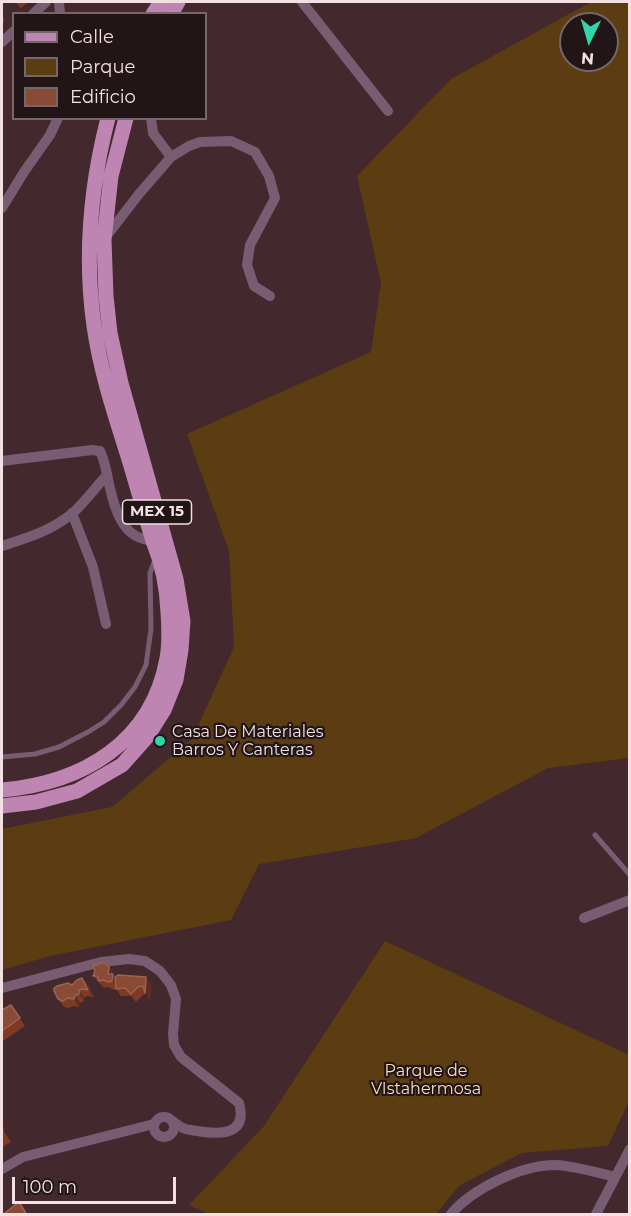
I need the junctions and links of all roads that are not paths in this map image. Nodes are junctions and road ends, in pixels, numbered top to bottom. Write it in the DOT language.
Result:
graph roads {
  1 [pos="302,2"];
  2 [pos="388,111"];
  3 [pos="57,120"];
  4 [pos="108,120"];
  5 [pos="125,120"];
  6 [pos="151,120"];
  7 [pos="171,157"];
  8 [pos="2,208"];
  9 [pos="104,240"];
  10 [pos="270,296"];
  11 [pos="2,461"];
  12 [pos="107,475"];
  13 [pos="72,513"];
  14 [pos="2,546"];
  15 [pos="155,547"];
  16 [pos="106,624"];
  17 [pos="2,757"];
  18 [pos="2,790"];
  19 [pos="2,806"];
  20 [pos="595,836"];
  21 [pos="630,875"];
  22 [pos="630,900"];
  23 [pos="584,918"];
  24 [pos="2,988"];
  25 [pos="171,1120"];
  26 [pos="154,1124"];
  27 [pos="630,1149"];
  28 [pos="2,1169"];
  29 [pos="615,1177"];
  30 [pos="451,1215"];
  31 [pos="596,1215"];
  1 -- 2 [label="street"];
  3 -- 8 [label="street"];
  4 -- 15 [label="main road, MEX 15"];
  5 -- 9 [label="main road, MEX 15"];
  6 -- 7 [label="street"];
  7 -- 9 [label="street"];
  7 -- 10 [label="street"];
  9 -- 19 [label="main road, MEX 15"];
  11 -- 12 [label="street"];
  12 -- 13 [label="street"];
  12 -- 15 [label="street"];
  13 -- 14 [label="street"];
  13 -- 16 [label="street"];
  15 -- 17 [label="lane"];
  15 -- 18 [label="main road, MEX 15"];
  20 -- 21 [label="lane"];
  22 -- 23 [label="street"];
  24 -- 25 [label="street"];
  25 -- 26 [label="street"];
  25 -- 26 [label="street"];
  26 -- 28 [label="street"];
  27 -- 29 [label="street"];
  29 -- 30 [label="street"];
  29 -- 31 [label="street"];
}
